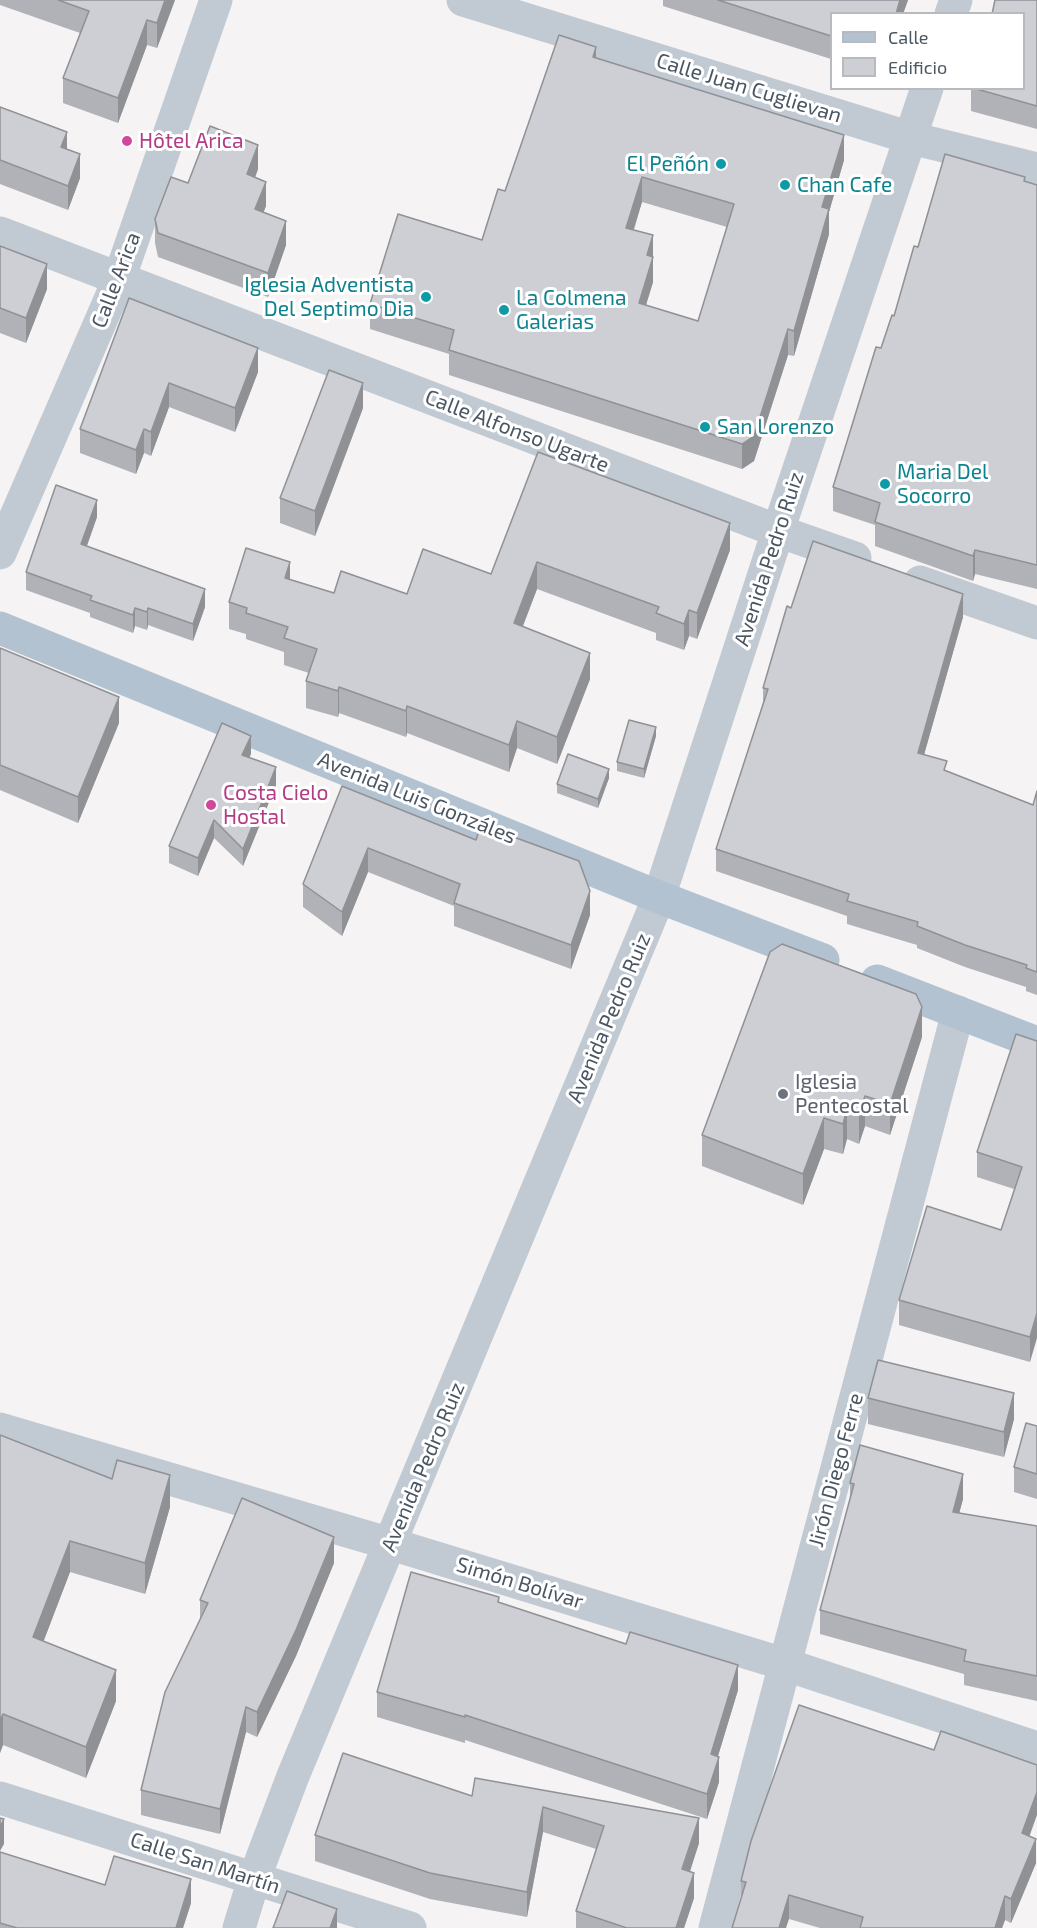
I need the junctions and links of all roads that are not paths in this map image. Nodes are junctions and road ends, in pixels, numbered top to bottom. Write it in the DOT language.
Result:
graph roads {
  1 [pos="216,0"];
  2 [pos="463,0"];
  3 [pos="926,90"];
  4 [pos="911,138"];
  5 [pos="1037,169"];
  6 [pos="0,233"];
  7 [pos="119,279"];
  8 [pos="778,531"];
  9 [pos="0,553"];
  10 [pos="1037,623"];
  11 [pos="0,628"];
  12 [pos="659,897"];
  13 [pos="958,1012"];
  14 [pos="1037,1043"];
  15 [pos="0,1429"];
  16 [pos="391,1544"];
  17 [pos="784,1664"];
  18 [pos="1037,1748"];
  19 [pos="0,1797"];
  20 [pos="254,1879"];
  21 [pos="240,1928"];
  22 [pos="410,1928"];
  23 [pos="715,1928"];
  1 -- 7 [label="street, Calle Arica"];
  2 -- 4 [label="street, Calle Juan Cuglievan"];
  3 -- 4 [label="street, Avenida Pedro Ruiz"];
  4 -- 5 [label="street, Calle Juan Cuglievan"];
  4 -- 8 [label="street, Avenida Pedro Ruiz"];
  6 -- 7 [label="street, Calle Alfonso Ugarte"];
  7 -- 8 [label="street, Calle Alfonso Ugarte"];
  7 -- 9 [label="street, Calle Arica"];
  8 -- 10 [label="street, Calle Alfonso Ugarte"];
  8 -- 12 [label="street, Avenida Pedro Ruiz"];
  11 -- 12 [label="main road, Avenida Luis Gonzáles"];
  12 -- 13 [label="main road, Avenida Luis Gonzáles"];
  12 -- 16 [label="street, Avenida Pedro Ruiz"];
  13 -- 14 [label="main road, Avenida Luis Gonzáles"];
  13 -- 17 [label="street, Jirón Diego Ferre"];
  15 -- 16 [label="street, Simón Bolívar"];
  16 -- 17 [label="street, Simón Bolívar"];
  16 -- 20 [label="street, Avenida Pedro Ruiz"];
  17 -- 18 [label="street, Simón Bolívar"];
  17 -- 23 [label="street, Jirón Diego Ferre"];
  19 -- 20 [label="street, Calle San Martín"];
  20 -- 21 [label="street, Avenida Pedro Ruiz"];
  20 -- 22 [label="street, Calle San Martín"];
}
